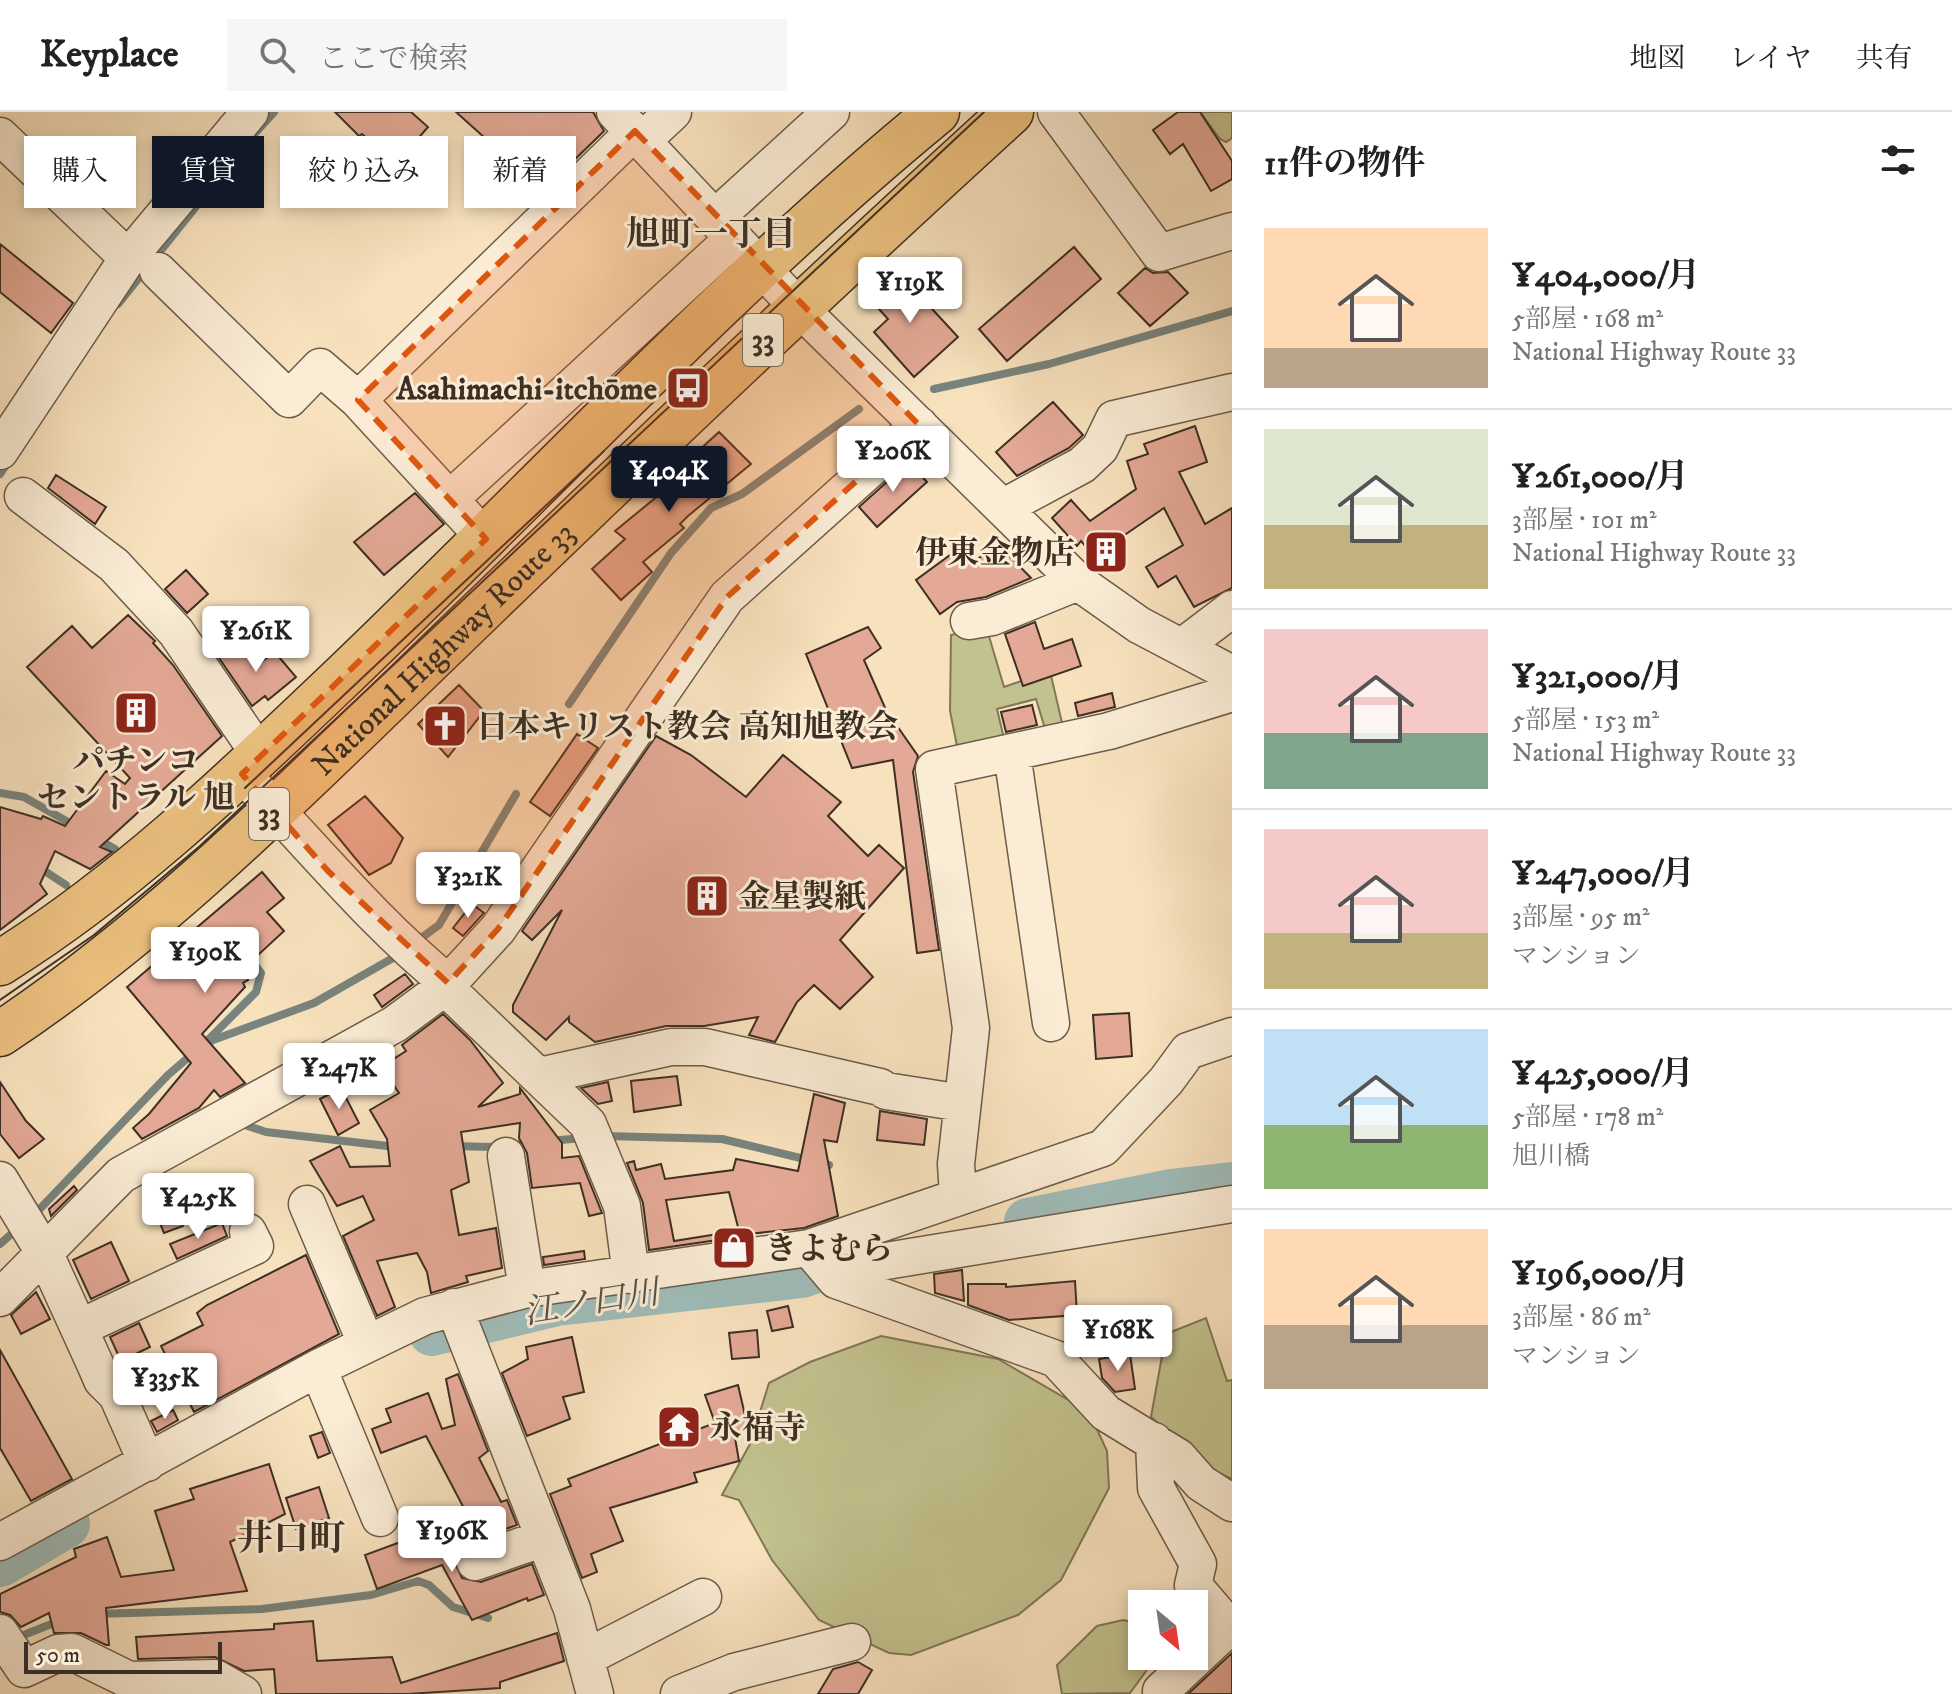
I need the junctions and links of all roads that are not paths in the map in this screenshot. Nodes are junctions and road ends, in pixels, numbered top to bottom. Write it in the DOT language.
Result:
graph roads {
  1 [pos="250,112"];
  2 [pos="673,112"];
  3 [pos="831,112"];
  4 [pos="937,112"];
  5 [pos="1011,112"];
  6 [pos="1056,112"];
  7 [pos="631,127"];
  8 [pos="0,136"];
  9 [pos="1232,231"];
  10 [pos="737,241"];
  11 [pos="143,265"];
  12 [pos="797,306"];
  13 [pos="1232,392"];
  14 [pos="358,400"];
  15 [pos="919,425"];
  16 [pos="0,451"];
  17 [pos="23,496"];
  18 [pos="450,499"];
  19 [pos="1004,507"];
  20 [pos="486,539"];
  21 [pos="1078,582"];
  22 [pos="1232,609"];
  23 [pos="969,621"];
  24 [pos="1182,647"];
  25 [pos="1232,674"];
  26 [pos="1232,693"];
  27 [pos="1012,753"];
  28 [pos="251,764"];
  29 [pos="275,808"];
  30 [pos="0,963"];
  31 [pos="447,985"];
  32 [pos="1051,1023"];
  33 [pos="0,1034"];
  34 [pos="1232,1036"];
  35 [pos="539,1076"];
  36 [pos="962,1103"];
  37 [pos="506,1156"];
  38 [pos="0,1180"];
  39 [pos="958,1196"];
  40 [pos="307,1204"];
  41 [pos="1232,1204"];
  42 [pos="23,1227"];
  43 [pos="257,1250"];
  44 [pos="823,1266"];
  45 [pos="631,1275"];
  46 [pos="527,1289"];
  47 [pos="0,1298"];
  48 [pos="459,1318"];
  49 [pos="79,1328"];
  50 [pos="366,1343"];
  51 [pos="323,1379"];
  52 [pos="1154,1441"];
  53 [pos="147,1463"];
  54 [pos="1232,1503"];
  55 [pos="380,1518"];
  56 [pos="466,1537"];
  57 [pos="544,1538"];
  58 [pos="0,1542"];
  59 [pos="703,1597"];
  60 [pos="0,1633"];
  61 [pos="852,1642"];
  62 [pos="585,1658"];
  63 [pos="1161,1691"];
  64 [pos="243,1694"];
  65 [pos="595,1694"];
  66 [pos="679,1694"];
  1 -- 11 [label="street"];
  2 -- 7 [label="street"];
  3 -- 10 [label="street"];
  4 -- 10 [label="highway, National Highway Route 33 / 33"];
  5 -- 12 [label="highway, National Highway Route 33 / 33"];
  6 -- 9 [label="street"];
  7 -- 10 [label="street"];
  7 -- 14 [label="street"];
  8 -- 11 [label="street"];
  10 -- 12 [label="street"];
  10 -- 18 [label="street"];
  10 -- 20 [label="highway, National Highway Route 33 / 33"];
  11 -- 14 [label="street"];
  11 -- 16 [label="street"];
  12 -- 15 [label="street"];
  12 -- 29 [label="highway, National Highway Route 33 / 33"];
  13 -- 19 [label="street"];
  14 -- 18 [label="street"];
  15 -- 19 [label="street"];
  15 -- 31 [label="street"];
  17 -- 28 [label="street"];
  18 -- 20 [label="street"];
  19 -- 21 [label="street"];
  20 -- 28 [label="highway, National Highway Route 33 / 33"];
  21 -- 23 [label="street"];
  21 -- 24 [label="street"];
  22 -- 24 [label="street"];
  24 -- 25 [label="street"];
  26 -- 27 [label="street"];
  27 -- 32 [label="street"];
  27 -- 36 [label="street"];
  28 -- 29 [label="street"];
  28 -- 30 [label="highway, National Highway Route 33 / 33"];
  29 -- 31 [label="street"];
  29 -- 33 [label="highway, National Highway Route 33 / 33"];
  31 -- 35 [label="street"];
  31 -- 42 [label="street"];
  34 -- 39 [label="street"];
  35 -- 36 [label="street"];
  35 -- 45 [label="street"];
  36 -- 39 [label="street"];
  37 -- 46 [label="street"];
  38 -- 42 [label="street"];
  39 -- 44 [label="street"];
  40 -- 50 [label="street"];
  41 -- 44 [label="street"];
  42 -- 47 [label="street"];
  42 -- 49 [label="street"];
  43 -- 49 [label="street"];
  44 -- 45 [label="street"];
  44 -- 52 [label="street"];
  45 -- 46 [label="street"];
  46 -- 48 [label="street"];
  48 -- 50 [label="street"];
  48 -- 57 [label="street"];
  49 -- 53 [label="street"];
  50 -- 51 [label="street"];
  51 -- 53 [label="street"];
  51 -- 55 [label="street"];
  52 -- 54 [label="street"];
  52 -- 63 [label="street"];
  53 -- 58 [label="street"];
  56 -- 57 [label="street"];
  57 -- 62 [label="street"];
  59 -- 62 [label="street"];
  60 -- 64 [label="street"];
  61 -- 66 [label="street"];
  62 -- 65 [label="street"];
}
